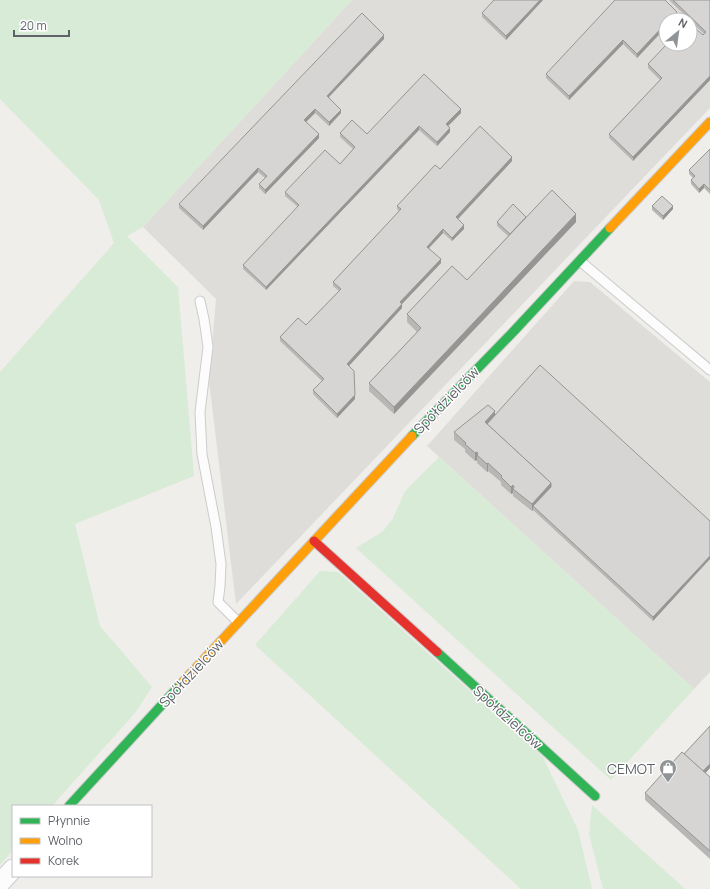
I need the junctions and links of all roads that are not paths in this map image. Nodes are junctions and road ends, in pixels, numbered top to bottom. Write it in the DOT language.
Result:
graph roads {
  1 [pos="710,122"];
  2 [pos="580,261"];
  3 [pos="200,301"];
  4 [pos="710,370"];
  5 [pos="314,541"];
  6 [pos="238,622"];
  7 [pos="595,796"];
  8 [pos="70,805"];
  9 [pos="12,869"];
  10 [pos="0,883"];
  1 -- 2 [label="street, Spółdzielców"];
  2 -- 4 [label="lane"];
  2 -- 5 [label="street, Spółdzielców"];
  3 -- 6 [label="lane"];
  5 -- 6 [label="street, Spółdzielców"];
  5 -- 7 [label="street, Spółdzielców"];
  6 -- 8 [label="street, Spółdzielców"];
  9 -- 10 [label="street"];
}
